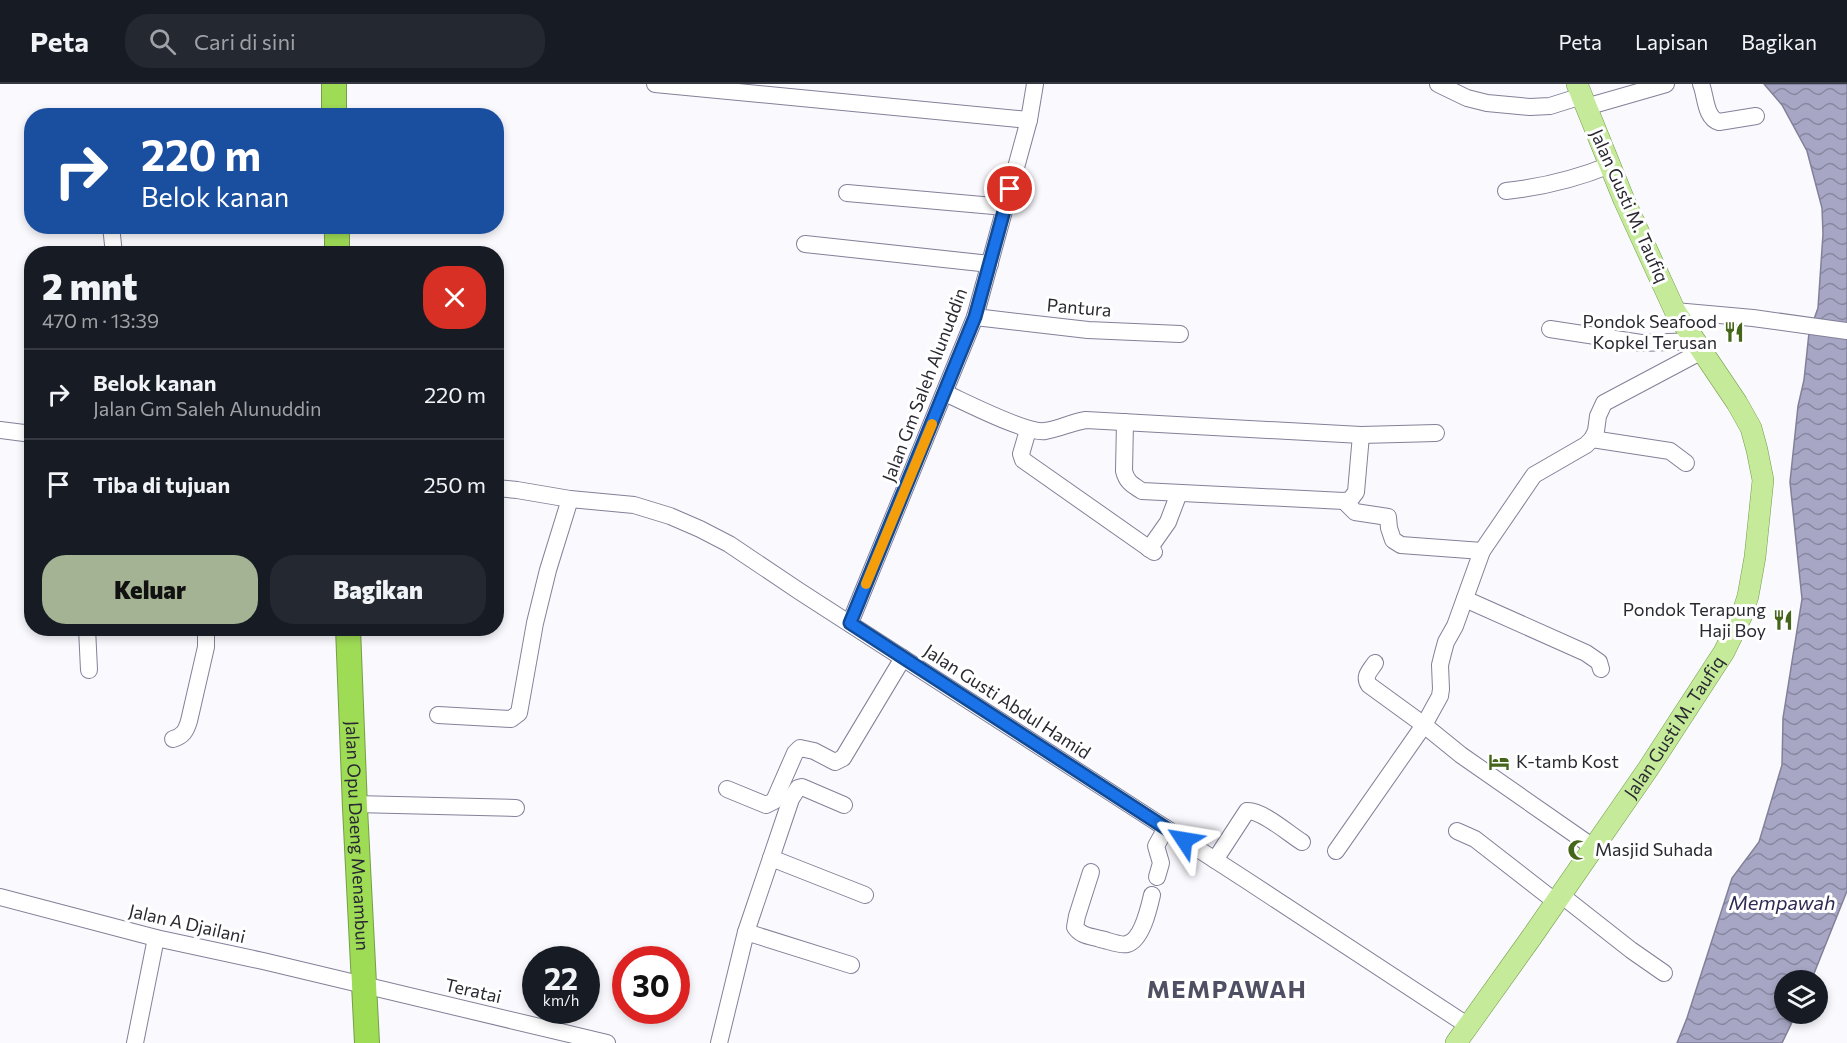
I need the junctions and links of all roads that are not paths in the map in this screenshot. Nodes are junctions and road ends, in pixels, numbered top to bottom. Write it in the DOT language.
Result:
graph roads {
  1 [pos="334,84"];
  2 [pos="655,84"];
  3 [pos="1035,84"];
  4 [pos="1438,84"];
  5 [pos="1701,84"];
  6 [pos="1662,85"];
  7 [pos="1582,96"];
  8 [pos="334,108"];
  9 [pos="1756,116"];
  10 [pos="1029,120"];
  11 [pos="1610,165"];
  12 [pos="1506,191"];
  13 [pos="847,193"];
  14 [pos="1005,207"];
  15 [pos="805,244"];
  16 [pos="990,264"];
  17 [pos="1675,311"];
  18 [pos="975,317"];
  19 [pos="1550,329"];
  20 [pos="1847,331"];
  21 [pos="1180,334"];
  22 [pos="1699,346"];
  23 [pos="945,393"];
  24 [pos="1125,422"];
  25 [pos="0,430"];
  26 [pos="1028,430"];
  27 [pos="24,433"];
  28 [pos="1436,433"];
  29 [pos="1361,435"];
  30 [pos="1592,439"];
  31 [pos="1686,464"];
  32 [pos="504,489"];
  33 [pos="1179,493"];
  34 [pos="570,499"];
  35 [pos="1344,501"];
  36 [pos="1482,550"];
  37 [pos="1465,599"];
  38 [pos="850,623"];
  39 [pos="87,636"];
  40 [pos="206,636"];
  41 [pos="348,636"];
  42 [pos="903,658"];
  43 [pos="1375,663"];
  44 [pos="1601,669"];
  45 [pos="89,670"];
  46 [pos="438,715"];
  47 [pos="1424,725"];
  48 [pos="173,739"];
  49 [pos="727,789"];
  50 [pos="355,804"];
  51 [pos="844,805"];
  52 [pos="516,808"];
  53 [pos="1166,828"];
  54 [pos="1457,831"];
  55 [pos="1302,842"];
  56 [pos="1593,847"];
  57 [pos="1336,851"];
  58 [pos="771,858"];
  59 [pos="1215,860"];
  60 [pos="1091,872"];
  61 [pos="1157,878"];
  62 [pos="866,895"];
  63 [pos="1152,896"];
  64 [pos="0,897"];
  65 [pos="1558,898"];
  66 [pos="746,932"];
  67 [pos="156,938"];
  68 [pos="851,965"];
  69 [pos="1664,973"];
  70 [pos="365,986"];
  71 [pos="1467,1025"];
  72 [pos="135,1043"];
  73 [pos="367,1043"];
  74 [pos="607,1043"];
  75 [pos="719,1043"];
  76 [pos="1456,1043"];
  1 -- 8 [label="highway"];
  2 -- 10 [label="street"];
  3 -- 10 [label="street, Jalan Gm Saleh Alunuddin"];
  4 -- 7 [label="street"];
  5 -- 9 [label="street"];
  6 -- 7 [label="street"];
  7 -- 11 [label="main road, Jalan Gusti M. Taufiq"];
  10 -- 14 [label="street, Jalan Gm Saleh Alunuddin"];
  11 -- 12 [label="street"];
  11 -- 17 [label="main road, Jalan Gusti M. Taufiq"];
  13 -- 14 [label="street"];
  14 -- 16 [label="street, Jalan Gm Saleh Alunuddin"];
  15 -- 16 [label="street"];
  16 -- 18 [label="street, Jalan Gm Saleh Alunuddin"];
  17 -- 20 [label="street"];
  17 -- 22 [label="main road, Jalan Gusti M. Taufiq"];
  18 -- 21 [label="street, Pantura"];
  18 -- 23 [label="street, Jalan Gm Saleh Alunuddin"];
  19 -- 22 [label="street"];
  22 -- 30 [label="street"];
  22 -- 56 [label="main road, Jalan Gusti M. Taufiq"];
  23 -- 26 [label="street"];
  23 -- 38 [label="street, Jalan Gm Saleh Alunuddin"];
  24 -- 26 [label="street"];
  24 -- 29 [label="street"];
  24 -- 33 [label="street"];
  25 -- 27 [label="street"];
  26 -- 33 [label="street"];
  28 -- 29 [label="street"];
  29 -- 35 [label="street"];
  30 -- 31 [label="street"];
  30 -- 36 [label="street"];
  32 -- 34 [label="street, Jalan Gusti Abdul Hamid"];
  33 -- 35 [label="street"];
  34 -- 38 [label="street, Jalan Gusti Abdul Hamid"];
  34 -- 46 [label="street"];
  35 -- 36 [label="street"];
  36 -- 37 [label="street"];
  37 -- 44 [label="street"];
  37 -- 47 [label="street"];
  38 -- 42 [label="street, Jalan Gusti Abdul Hamid"];
  39 -- 45 [label="street"];
  40 -- 48 [label="street"];
  41 -- 50 [label="highway, Jalan Opu Daeng Menambun"];
  42 -- 49 [label="street"];
  42 -- 53 [label="street, Jalan Gusti Abdul Hamid"];
  43 -- 47 [label="street"];
  47 -- 56 [label="street"];
  47 -- 57 [label="street"];
  50 -- 52 [label="street"];
  50 -- 70 [label="highway, Jalan Opu Daeng Menambun"];
  51 -- 58 [label="street"];
  53 -- 59 [label="street, Jalan Gusti Abdul Hamid"];
  53 -- 61 [label="street"];
  54 -- 65 [label="street"];
  55 -- 59 [label="street"];
  56 -- 65 [label="main road, Jalan Gusti M. Taufiq"];
  58 -- 62 [label="street"];
  58 -- 66 [label="street"];
  59 -- 71 [label="street, Jalan Gusti Abdul Hamid"];
  60 -- 63 [label="street"];
  64 -- 67 [label="street, Jalan A Djailani"];
  65 -- 69 [label="street"];
  65 -- 71 [label="main road, Jalan Gusti M. Taufiq"];
  66 -- 68 [label="street"];
  66 -- 75 [label="street"];
  67 -- 70 [label="street, Jalan A Djailani"];
  67 -- 72 [label="street"];
  70 -- 73 [label="highway, Jalan Opu Daeng Menambun"];
  70 -- 74 [label="street, Teratai"];
  71 -- 76 [label="main road, Jalan Gusti M. Taufiq"];
}
